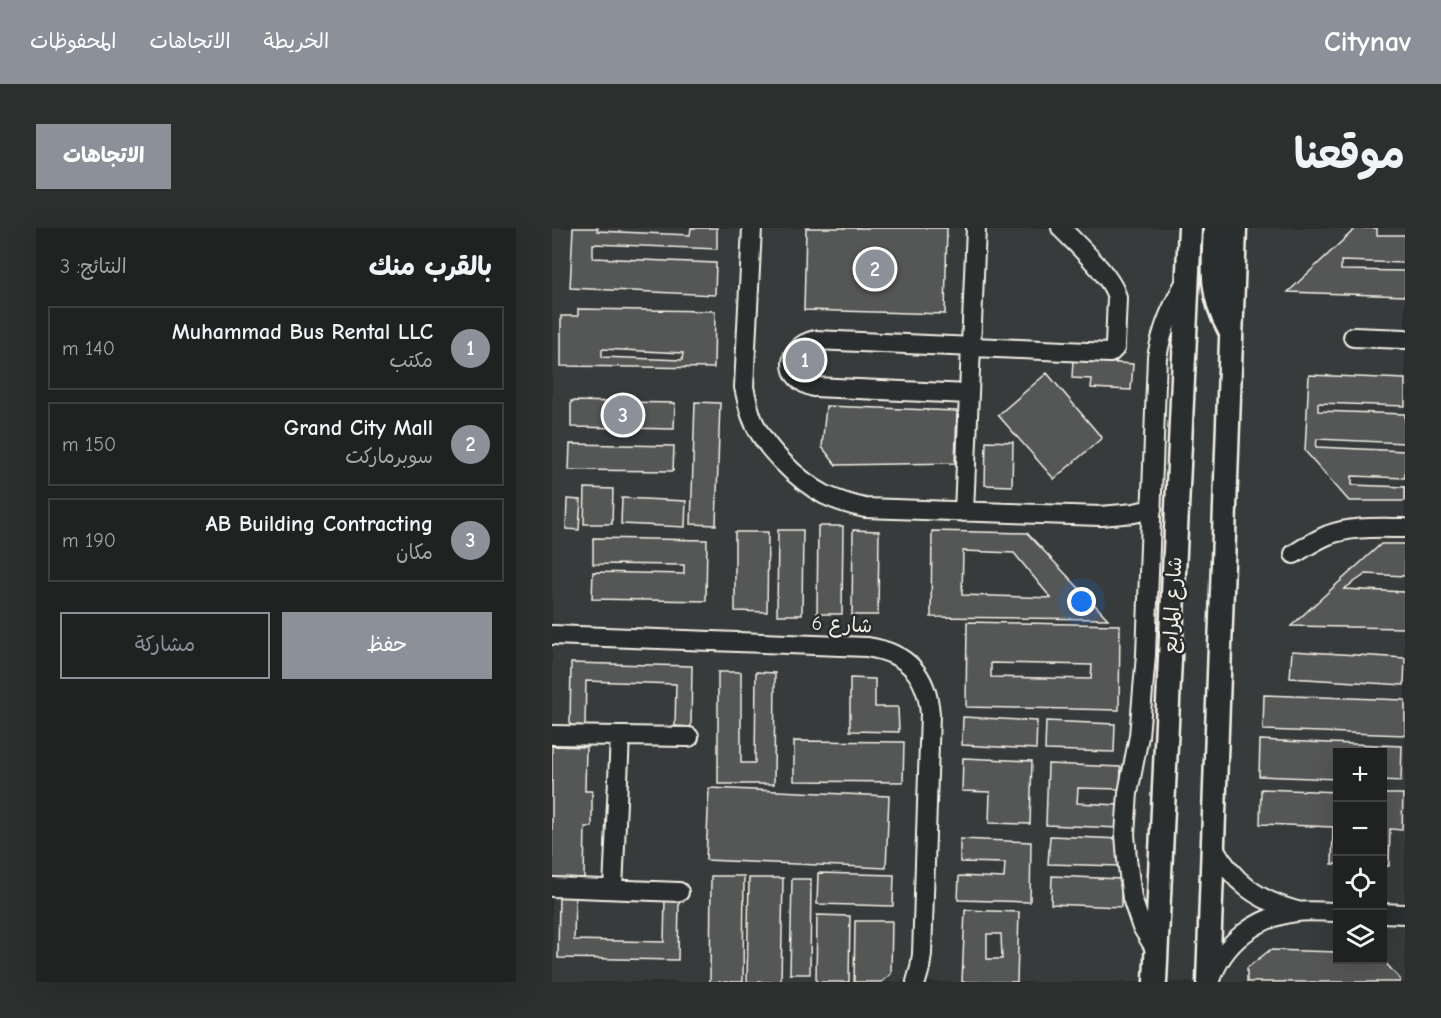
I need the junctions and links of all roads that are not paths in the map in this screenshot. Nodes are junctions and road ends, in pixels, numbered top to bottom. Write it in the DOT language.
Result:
graph roads {
  1 [pos="752,228"];
  2 [pos="976,228"];
  3 [pos="1061,228"];
  4 [pos="1180,228"];
  5 [pos="1190,228"];
  6 [pos="1215,228"];
  7 [pos="1235,228"];
  8 [pos="1250,228"];
  9 [pos="1234,269"];
  10 [pos="1188,271"];
  11 [pos="1231,333"];
  12 [pos="1353,337"];
  13 [pos="1405,339"];
  14 [pos="971,347"];
  15 [pos="969,394"];
  16 [pos="1152,509"];
  17 [pos="964,512"];
  18 [pos="1405,528"];
  19 [pos="1294,554"];
  20 [pos="552,635"];
  21 [pos="552,735"];
  22 [pos="620,736"];
  23 [pos="689,737"];
  24 [pos="1213,846"];
  25 [pos="552,887"];
  26 [pos="614,889"];
  27 [pos="679,892"];
  28 [pos="1299,911"];
  29 [pos="1333,912"];
  30 [pos="1387,913"];
  31 [pos="1405,914"];
  32 [pos="1156,950"];
  33 [pos="916,982"];
  34 [pos="1155,982"];
  35 [pos="1209,982"];
  1 -- 17 [label="street"];
  2 -- 14 [label="street"];
  3 -- 14 [label="street"];
  4 -- 10 [label="main road"];
  5 -- 10 [label="main road, شارع المرابع"];
  6 -- 11 [label="main road"];
  7 -- 9 [label="main road"];
  8 -- 9 [label="main road"];
  9 -- 11 [label="main road"];
  10 -- 16 [label="street"];
  10 -- 32 [label="main road, شارع المرابع"];
  11 -- 24 [label="main road"];
  12 -- 13 [label="street"];
  14 -- 15 [label="street"];
  14 -- 15 [label="street"];
  15 -- 17 [label="street"];
  16 -- 17 [label="street"];
  16 -- 32 [label="street"];
  18 -- 19 [label="street"];
  20 -- 33 [label="street, شارع 6"];
  21 -- 22 [label="street"];
  22 -- 23 [label="street"];
  22 -- 26 [label="street"];
  24 -- 28 [label="street"];
  24 -- 35 [label="main road"];
  25 -- 26 [label="street"];
  26 -- 27 [label="street"];
  28 -- 29 [label="street"];
  28 -- 35 [label="street"];
  30 -- 31 [label="street"];
  32 -- 34 [label="main road, شارع المرابع"];
}
